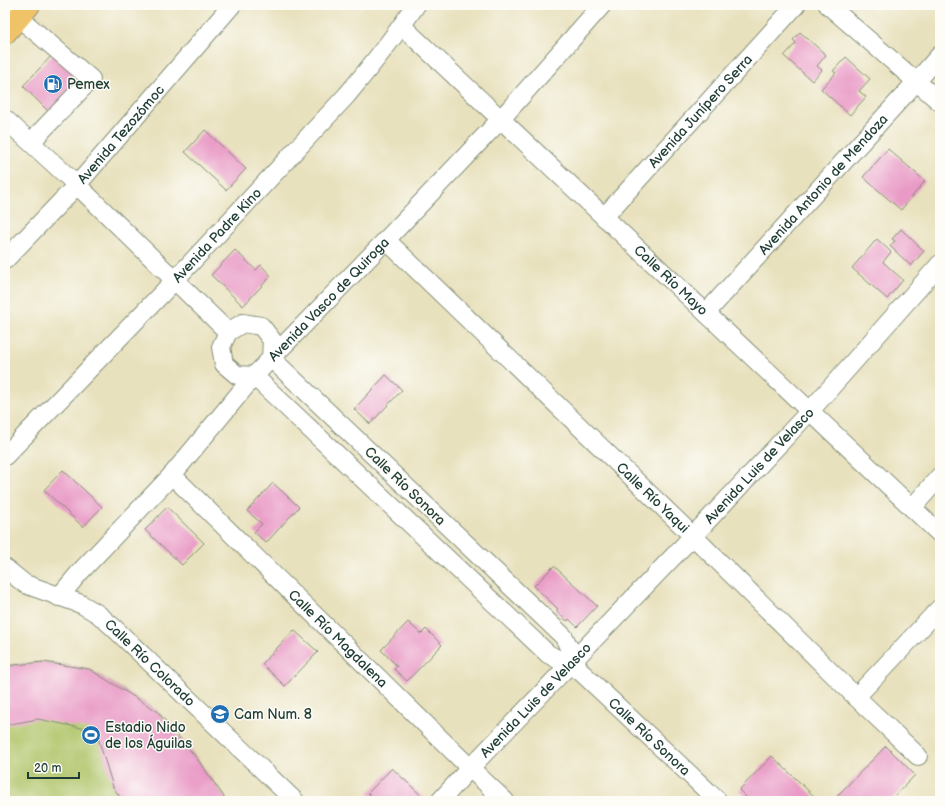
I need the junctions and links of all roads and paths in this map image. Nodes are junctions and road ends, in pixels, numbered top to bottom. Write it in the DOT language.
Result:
graph roads {
  1 [pos="232,5"];
  2 [pos="416,5"];
  3 [pos="602,5"];
  4 [pos="796,5"];
  5 [pos="828,5"];
  6 [pos="14,16"];
  7 [pos="402,26"];
  8 [pos="940,54"];
  9 [pos="916,82"];
  10 [pos="940,102"];
  11 [pos="5,119"];
  12 [pos="501,119"];
  13 [pos="31,142"];
  14 [pos="77,185"];
  15 [pos="604,217"];
  16 [pos="386,240"];
  17 [pos="5,260"];
  18 [pos="940,264"];
  19 [pos="174,281"];
  20 [pos="706,313"];
  21 [pos="228,332"];
  22 [pos="271,358"];
  23 [pos="254,376"];
  24 [pos="810,411"];
  25 [pos="5,456"];
  26 [pos="172,475"];
  27 [pos="940,476"];
  28 [pos="912,508"];
  29 [pos="940,534"];
  30 [pos="693,536"];
  31 [pos="5,568"];
  32 [pos="59,597"];
  33 [pos="940,608"];
  34 [pos="575,665"];
  35 [pos="856,697"];
  36 [pos="918,756"];
  37 [pos="470,768"];
  38 [pos="295,801"];
  39 [pos="440,801"];
  40 [pos="505,801"];
  41 [pos="718,801"];
  1 -- 14 [label="street, Avenida Tezozómoc"];
  2 -- 7 [label="street, Avenida Padre Kino"];
  3 -- 12 [label="street, Avenida Vasco de Quiroga"];
  4 -- 15 [label="street, Avenida Junípero Serra"];
  5 -- 9 [label="street"];
  6 -- 13 [label="street"];
  7 -- 12 [label="street, Calle Río Mayo"];
  7 -- 19 [label="street, Avenida Padre Kino"];
  8 -- 9 [label="street, Avenida Antonio de Mendoza"];
  9 -- 10 [label="street"];
  9 -- 20 [label="street, Avenida Antonio de Mendoza"];
  11 -- 13 [label="street"];
  12 -- 15 [label="street, Calle Río Mayo"];
  12 -- 16 [label="street, Avenida Vasco de Quiroga"];
  13 -- 14 [label="street"];
  14 -- 17 [label="street, Avenida Tezozómoc"];
  14 -- 19 [label="street"];
  15 -- 20 [label="street, Calle Río Mayo"];
  16 -- 22 [label="street, Avenida Vasco de Quiroga"];
  16 -- 30 [label="street, Calle Río Yaqui"];
  18 -- 24 [label="street, Avenida Luis de Velasco"];
  19 -- 21 [label="street"];
  19 -- 25 [label="street, Avenida Padre Kino"];
  20 -- 24 [label="street, Calle Río Mayo"];
  21 -- 22 [label="street"];
  21 -- 23 [label="street"];
  22 -- 23 [label="street, Avenida Vasco de Quiroga"];
  22 -- 34 [label="street, Calle Río Sonora"];
  23 -- 26 [label="street, Avenida Vasco de Quiroga"];
  23 -- 34 [label="street, Calle Río Sonora"];
  24 -- 28 [label="street, Calle Río Mayo"];
  24 -- 30 [label="street, Avenida Luis de Velasco"];
  26 -- 32 [label="street, Avenida Vasco de Quiroga"];
  26 -- 37 [label="street, Calle Río Magdalena"];
  27 -- 28 [label="street"];
  28 -- 29 [label="street, Calle Río Mayo"];
  30 -- 34 [label="street, Avenida Luis de Velasco"];
  30 -- 35 [label="street, Calle Río Yaqui"];
  31 -- 32 [label="street, Calle Río Colorado"];
  32 -- 38 [label="street, Calle Río Colorado"];
  33 -- 35 [label="street"];
  34 -- 37 [label="street, Avenida Luis de Velasco"];
  34 -- 41 [label="street, Calle Río Sonora"];
  35 -- 36 [label="street, Calle Río Yaqui"];
  37 -- 39 [label="street, Avenida Luis de Velasco"];
  37 -- 40 [label="street, Calle Río Magdalena"];
}
